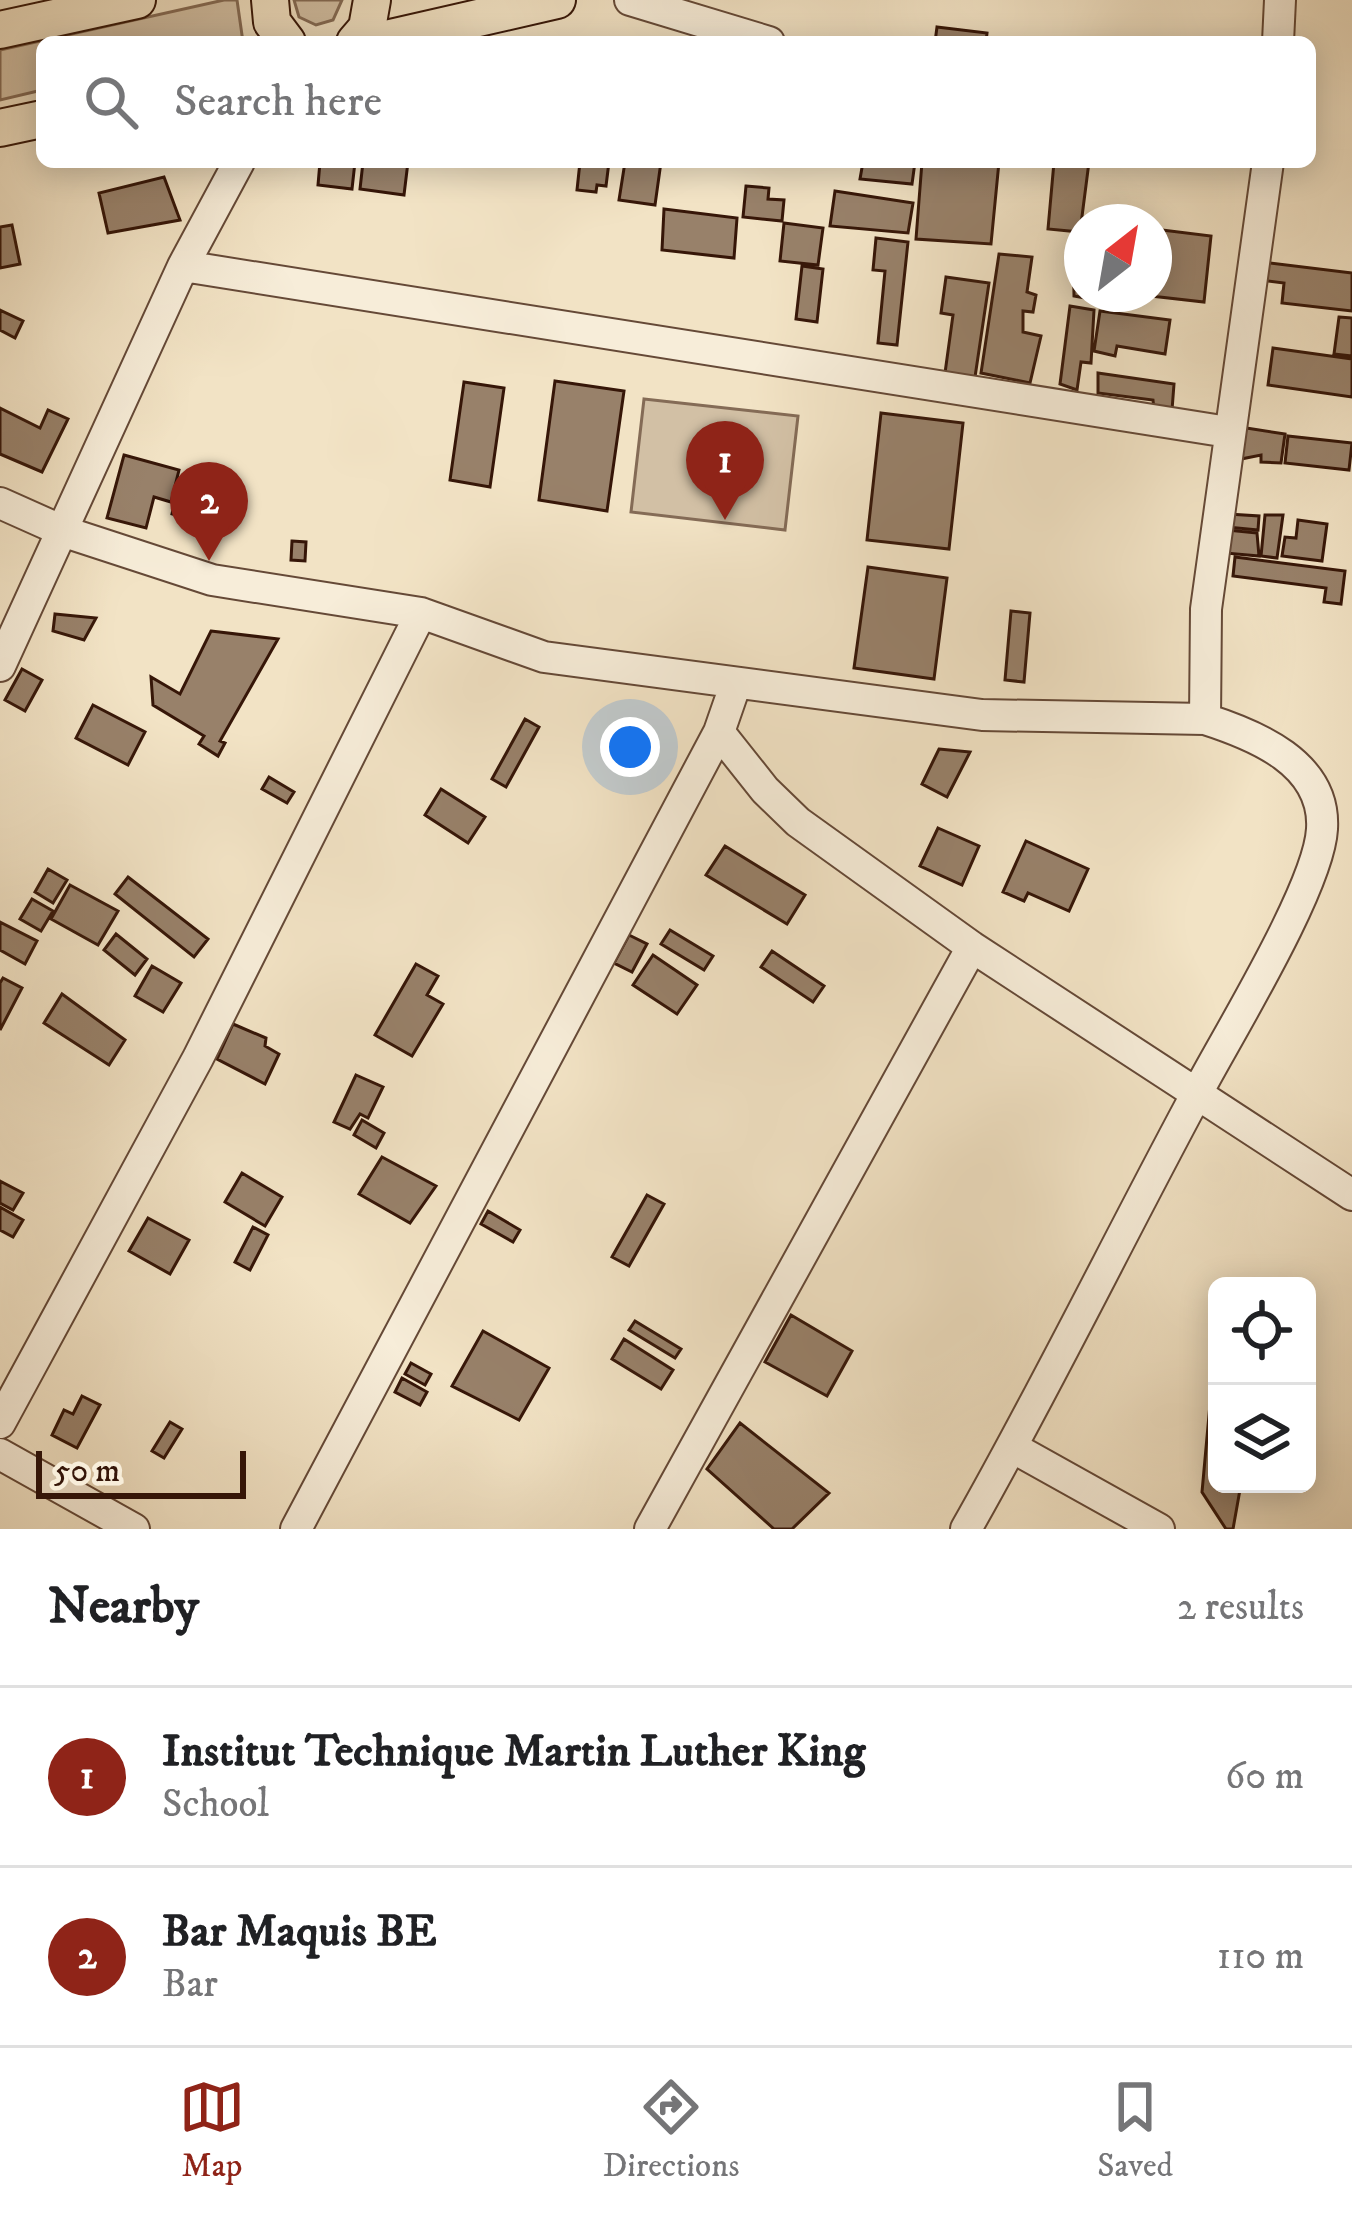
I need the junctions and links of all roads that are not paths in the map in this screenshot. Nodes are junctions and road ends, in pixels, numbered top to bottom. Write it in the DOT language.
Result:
graph roads {
  1 [pos="137,0"];
  2 [pos="270,0"];
  3 [pos="372,0"];
  4 [pos="557,0"];
  5 [pos="630,0"];
  6 [pos="1280,0"];
  7 [pos="0,30"];
  8 [pos="282,36"];
  9 [pos="360,36"];
  10 [pos="400,36"];
  11 [pos="749,36"];
  12 [pos="1278,36"];
  13 [pos="36,120"];
  14 [pos="0,128"];
  15 [pos="236,168"];
  16 [pos="1267,168"];
  17 [pos="183,266"];
  18 [pos="1228,432"];
  19 [pos="0,503"];
  20 [pos="65,532"];
  21 [pos="421,613"];
  22 [pos="0,667"];
  23 [pos="736,683"];
  24 [pos="1205,719"];
  25 [pos="719,732"];
  26 [pos="972,947"];
  27 [pos="1196,1096"];
  28 [pos="1352,1195"];
  29 [pos="0,1423"];
  30 [pos="1012,1447"];
  31 [pos="0,1454"];
  32 [pos="134,1529"];
  33 [pos="296,1529"];
  34 [pos="650,1529"];
  35 [pos="966,1529"];
  36 [pos="1159,1529"];
  1 -- 7 [label="main road"];
  2 -- 8 [label="main road"];
  3 -- 9 [label="main road"];
  4 -- 10 [label="main road"];
  5 -- 11 [label="street"];
  6 -- 12 [label="street"];
  13 -- 14 [label="main road"];
  15 -- 17 [label="street"];
  16 -- 18 [label="street"];
  17 -- 18 [label="street"];
  17 -- 20 [label="street"];
  18 -- 24 [label="street"];
  19 -- 20 [label="street"];
  20 -- 21 [label="street"];
  20 -- 22 [label="street"];
  21 -- 23 [label="street"];
  21 -- 29 [label="street"];
  23 -- 24 [label="street"];
  23 -- 25 [label="street"];
  24 -- 27 [label="street"];
  25 -- 26 [label="street"];
  25 -- 33 [label="street"];
  26 -- 27 [label="street"];
  26 -- 34 [label="street"];
  27 -- 28 [label="street"];
  27 -- 30 [label="street"];
  30 -- 35 [label="street"];
  30 -- 36 [label="street"];
  31 -- 32 [label="street"];
}
